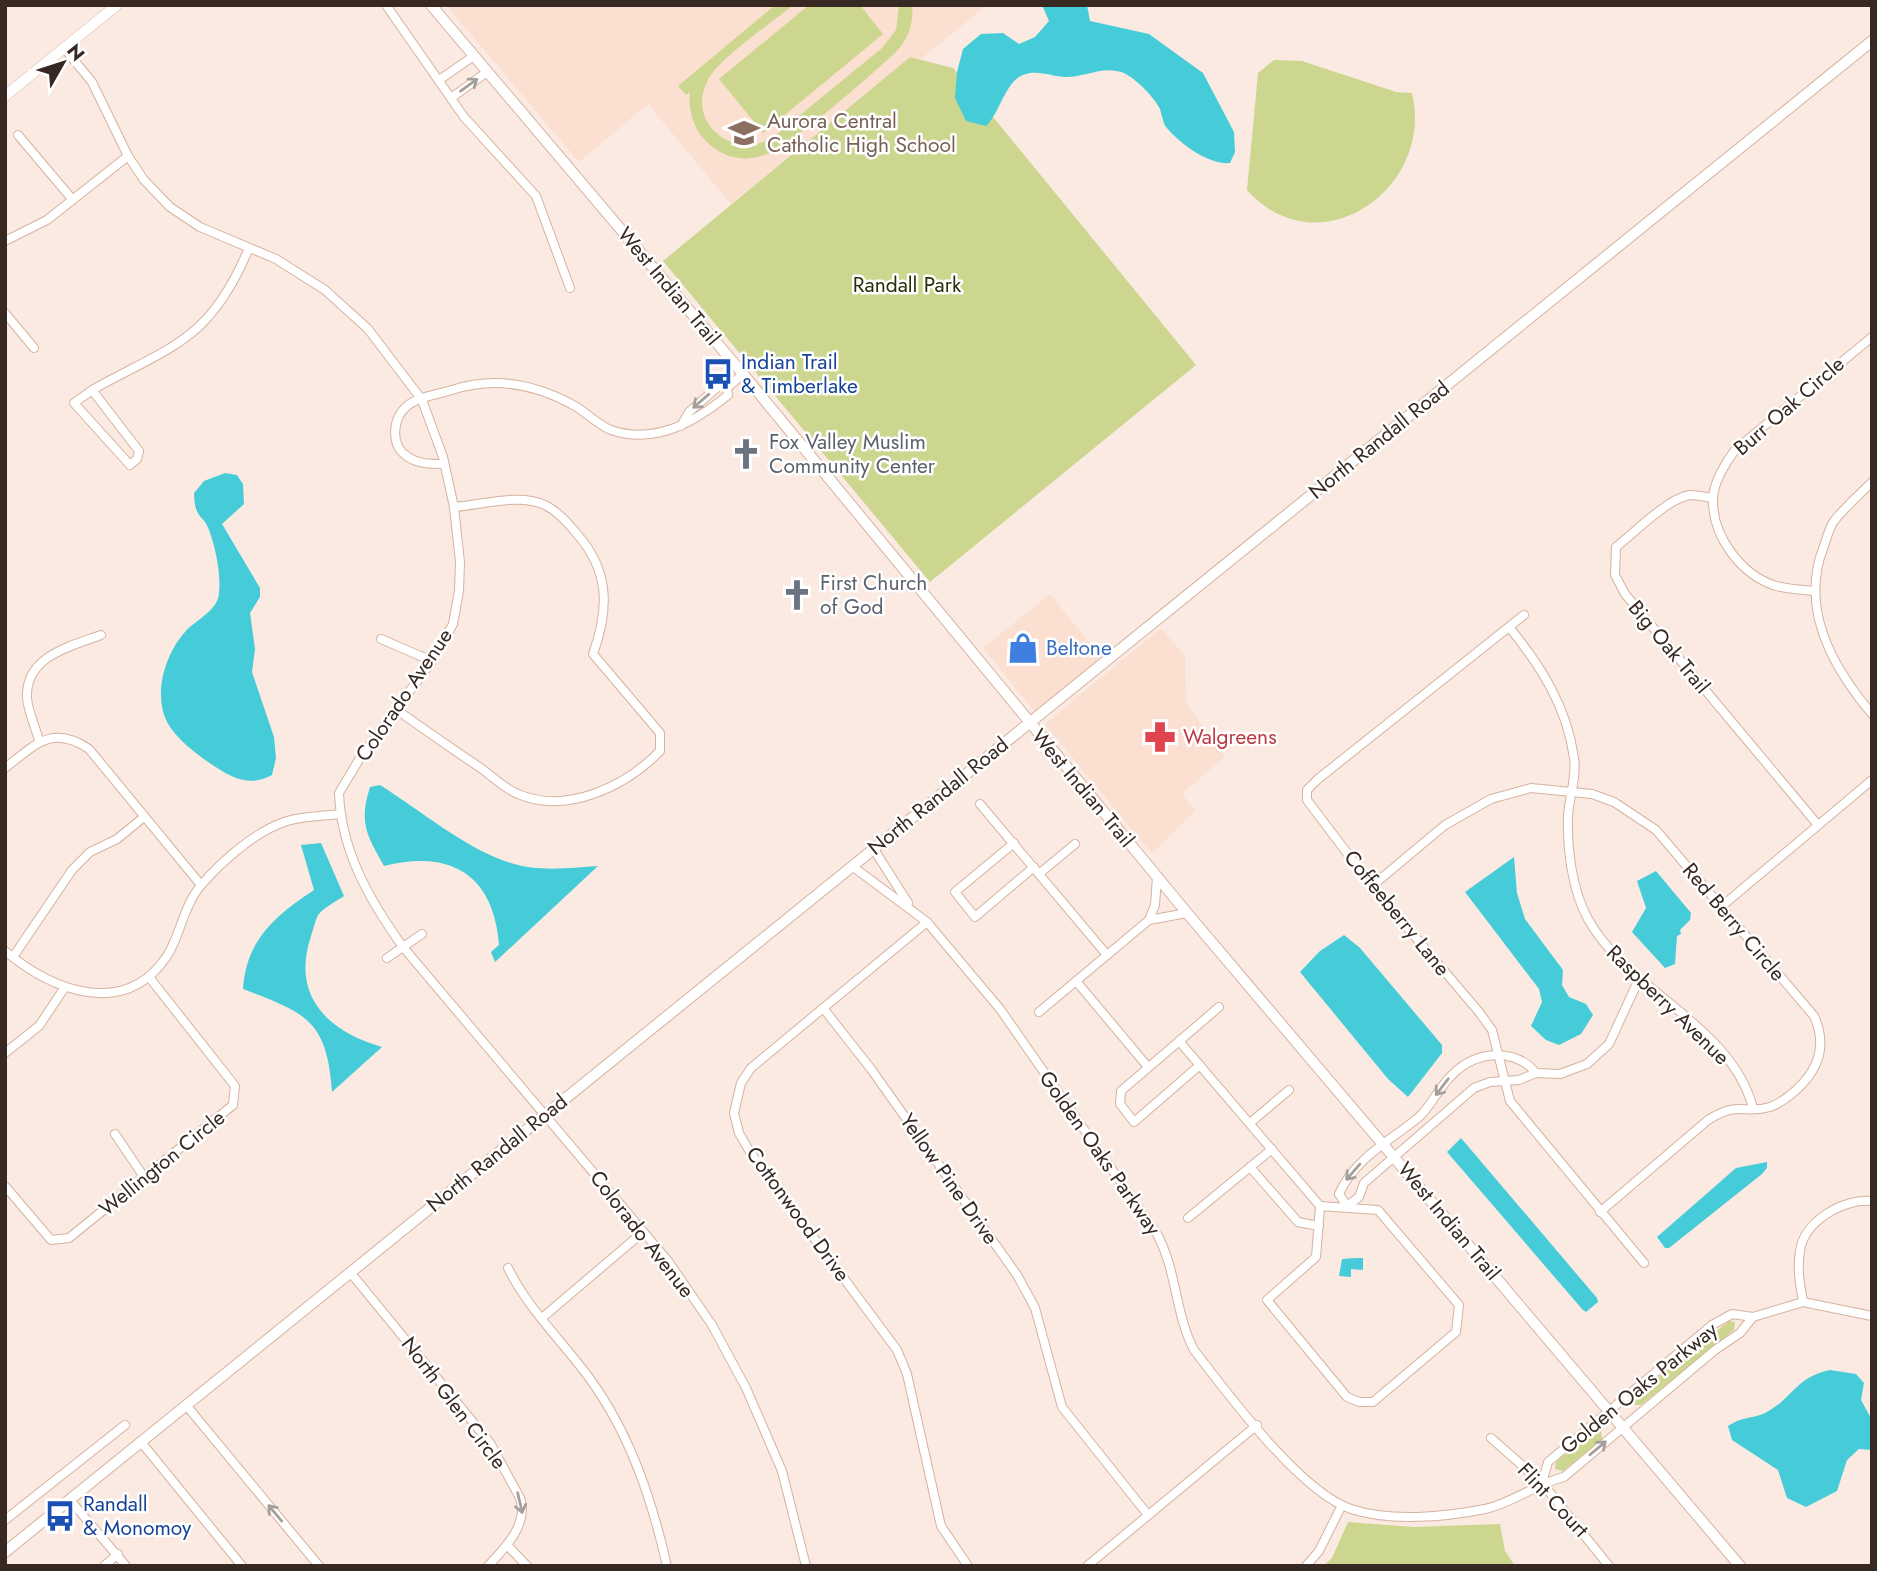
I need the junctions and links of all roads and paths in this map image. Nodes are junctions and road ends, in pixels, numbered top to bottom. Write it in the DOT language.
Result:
graph roads {
  1 [pos="117,5"];
  2 [pos="386,5"];
  3 [pos="431,5"];
  4 [pos="1872,41"];
  5 [pos="64,48"];
  6 [pos="474,56"];
  7 [pos="487,72"];
  8 [pos="439,80"];
  9 [pos="5,96"];
  10 [pos="451,98"];
  11 [pos="18,135"];
  12 [pos="128,156"];
  13 [pos="72,198"];
  14 [pos="5,241"];
  15 [pos="249,248"];
  16 [pos="570,288"];
  17 [pos="5,313"];
  18 [pos="1872,337"];
  19 [pos="34,348"];
  20 [pos="743,374"];
  21 [pos="92,390"];
  22 [pos="422,400"];
  23 [pos="444,464"];
  24 [pos="1872,482"];
  25 [pos="1712,498"];
  26 [pos="454,507"];
  27 [pos="1814,592"];
  28 [pos="1524,615"];
  29 [pos="1509,627"];
  30 [pos="101,635"];
  31 [pos="381,639"];
  32 [pos="432,661"];
  33 [pos="397,710"];
  34 [pos="1872,713"];
  35 [pos="1029,723"];
  36 [pos="39,741"];
  37 [pos="5,768"];
  38 [pos="1872,779"];
  39 [pos="1571,790"];
  40 [pos="980,804"];
  41 [pos="340,814"];
  42 [pos="144,817"];
  43 [pos="1818,825"];
  44 [pos="1014,843"];
  45 [pos="1075,844"];
  46 [pos="873,848"];
  47 [pos="852,866"];
  48 [pos="1037,870"];
  49 [pos="1157,877"];
  50 [pos="201,885"];
  51 [pos="1372,886"];
  52 [pos="1722,906"];
  53 [pos="912,908"];
  54 [pos="1187,913"];
  55 [pos="1149,920"];
  56 [pos="927,922"];
  57 [pos="422,934"];
  58 [pos="403,947"];
  59 [pos="9,954"];
  60 [pos="1107,955"];
  61 [pos="387,958"];
  62 [pos="149,977"];
  63 [pos="1639,979"];
  64 [pos="1076,981"];
  65 [pos="65,987"];
  66 [pos="1219,1007"];
  67 [pos="823,1008"];
  68 [pos="1039,1012"];
  69 [pos="1179,1041"];
  70 [pos="1498,1053"];
  71 [pos="5,1054"];
  72 [pos="1200,1065"];
  73 [pos="1148,1067"];
  74 [pos="1536,1073"];
  75 [pos="1505,1082"];
  76 [pos="1289,1090"];
  77 [pos="1754,1108"];
  78 [pos="545,1114"];
  79 [pos="1250,1123"];
  80 [pos="115,1134"];
  81 [pos="1382,1143"];
  82 [pos="1272,1149"];
  83 [pos="1395,1158"];
  84 [pos="1251,1167"];
  85 [pos="144,1177"];
  86 [pos="5,1186"];
  87 [pos="1872,1201"];
  88 [pos="1320,1206"];
  89 [pos="1347,1206"];
  90 [pos="1600,1212"];
  91 [pos="1188,1218"];
  92 [pos="1319,1226"];
  93 [pos="643,1232"];
  94 [pos="1644,1263"];
  95 [pos="508,1268"];
  96 [pos="350,1272"];
  97 [pos="1803,1302"];
  98 [pos="1872,1316"];
  99 [pos="1752,1317"];
  100 [pos="542,1318"];
  101 [pos="186,1405"];
  102 [pos="1610,1410"];
  103 [pos="125,1425"];
  104 [pos="1257,1425"];
  105 [pos="1623,1427"];
  106 [pos="1490,1438"];
  107 [pos="141,1442"];
  108 [pos="1542,1483"];
  109 [pos="70,1500"];
  110 [pos="1342,1505"];
  111 [pos="1148,1515"];
  112 [pos="5,1520"];
  113 [pos="508,1545"];
  114 [pos="5,1552"];
  115 [pos="117,1555"];
  116 [pos="104,1566"];
  117 [pos="126,1566"];
  118 [pos="242,1566"];
  119 [pos="319,1566"];
  120 [pos="488,1566"];
  121 [pos="527,1566"];
  122 [pos="667,1566"];
  123 [pos="806,1566"];
  124 [pos="968,1566"];
  125 [pos="1087,1566"];
  126 [pos="1306,1566"];
  127 [pos="1609,1566"];
  128 [pos="1740,1566"];
  1 -- 5 [label="street"];
  2 -- 8 [label="street"];
  3 -- 6 [label="main road, West Indian Trail"];
  4 -- 35 [label="main road, North Randall Road"];
  5 -- 9 [label="street"];
  5 -- 12 [label="street, Colorado Avenue"];
  6 -- 7 [label="main road, West Indian Trail"];
  6 -- 8 [label="street"];
  10 -- 7 [label="street, one-way"];
  7 -- 20 [label="main road, West Indian Trail"];
  8 -- 10 [label="street"];
  10 -- 16 [label="street"];
  11 -- 13 [label="street"];
  12 -- 13 [label="street"];
  12 -- 15 [label="street, Colorado Avenue"];
  13 -- 14 [label="street"];
  15 -- 21 [label="street"];
  15 -- 22 [label="street, Colorado Avenue"];
  17 -- 19 [label="street"];
  18 -- 25 [label="street, Burr Oak Circle"];
  20 -- 22 [label="street"];
  20 -- 35 [label="main road, West Indian Trail"];
  21 -- 21 [label="street"];
  22 -- 23 [label="street, Colorado Avenue"];
  22 -- 23 [label="street"];
  23 -- 26 [label="street, Colorado Avenue"];
  24 -- 27 [label="street"];
  25 -- 27 [label="street"];
  25 -- 43 [label="street, Big Oak Trail"];
  26 -- 32 [label="street, Colorado Avenue"];
  26 -- 33 [label="street"];
  27 -- 34 [label="street"];
  28 -- 29 [label="street, Coffeeberry Lane"];
  29 -- 39 [label="street, Raspberry Avenue"];
  29 -- 51 [label="street, Coffeeberry Lane"];
  30 -- 36 [label="street"];
  31 -- 32 [label="street"];
  32 -- 33 [label="street, Colorado Avenue"];
  33 -- 41 [label="street, Colorado Avenue"];
  35 -- 46 [label="main road, North Randall Road"];
  35 -- 49 [label="main road, West Indian Trail"];
  36 -- 37 [label="street"];
  36 -- 42 [label="street"];
  38 -- 43 [label="street"];
  39 -- 51 [label="street, Red Berry Circle"];
  39 -- 52 [label="street, Red Berry Circle"];
  39 -- 63 [label="street, Raspberry Avenue"];
  40 -- 44 [label="street"];
  41 -- 50 [label="street"];
  41 -- 58 [label="street, Colorado Avenue"];
  42 -- 50 [label="street"];
  42 -- 59 [label="street"];
  43 -- 52 [label="street"];
  44 -- 48 [label="street"];
  44 -- 48 [label="street"];
  45 -- 48 [label="street"];
  46 -- 47 [label="main road, North Randall Road"];
  46 -- 53 [label="street, Golden Oaks Parkway"];
  47 -- 53 [label="street, Golden Oaks Parkway"];
  47 -- 78 [label="main road, North Randall Road"];
  48 -- 60 [label="street"];
  49 -- 54 [label="main road, West Indian Trail"];
  49 -- 55 [label="street"];
  50 -- 62 [label="street"];
  51 -- 70 [label="street, Coffeeberry Lane"];
  52 -- 77 [label="street, Red Berry Circle"];
  53 -- 56 [label="street, Golden Oaks Parkway"];
  54 -- 55 [label="street"];
  54 -- 81 [label="main road, West Indian Trail"];
  55 -- 60 [label="street"];
  56 -- 67 [label="street, Cottonwood Drive"];
  56 -- 104 [label="street, Golden Oaks Parkway"];
  57 -- 58 [label="street"];
  58 -- 61 [label="street"];
  58 -- 78 [label="street, Colorado Avenue"];
  59 -- 65 [label="street"];
  60 -- 64 [label="street"];
  62 -- 65 [label="street"];
  62 -- 85 [label="street, Wellington Circle"];
  63 -- 74 [label="street"];
  63 -- 77 [label="street, Raspberry Avenue"];
  64 -- 68 [label="street"];
  64 -- 73 [label="street"];
  65 -- 71 [label="street"];
  66 -- 69 [label="street"];
  67 -- 111 [label="street, Yellow Pine Drive"];
  67 -- 124 [label="street, Cottonwood Drive"];
  69 -- 72 [label="street"];
  69 -- 73 [label="street"];
  70 -- 74 [label="street"];
  70 -- 75 [label="street, Coffeeberry Lane"];
  70 -- 81 [label="street, one-way"];
  72 -- 73 [label="street"];
  72 -- 79 [label="street"];
  74 -- 75 [label="street"];
  75 -- 83 [label="street"];
  75 -- 90 [label="street, Coffeeberry Lane"];
  76 -- 79 [label="street"];
  77 -- 90 [label="street, Red Berry Circle"];
  78 -- 93 [label="street, Colorado Avenue"];
  78 -- 96 [label="main road, North Randall Road"];
  79 -- 82 [label="street"];
  80 -- 85 [label="street"];
  81 -- 83 [label="main road, West Indian Trail"];
  81 -- 89 [label="street, one-way"];
  82 -- 84 [label="street"];
  82 -- 88 [label="street"];
  83 -- 89 [label="street"];
  83 -- 102 [label="main road, West Indian Trail"];
  84 -- 91 [label="street"];
  84 -- 92 [label="street"];
  85 -- 86 [label="street, Wellington Circle"];
  87 -- 97 [label="street"];
  88 -- 89 [label="street"];
  88 -- 92 [label="street"];
  89 -- 92 [label="street"];
  90 -- 94 [label="street, Coffeeberry Lane"];
  93 -- 100 [label="street"];
  93 -- 123 [label="street, Colorado Avenue"];
  95 -- 100 [label="street"];
  96 -- 101 [label="main road, North Randall Road"];
  96 -- 113 [label="street, North Glen Circle, one-way"];
  97 -- 98 [label="street, Golden Oaks Parkway"];
  97 -- 99 [label="street, Golden Oaks Parkway"];
  99 -- 102 [label="street, Golden Oaks Parkway"];
  99 -- 105 [label="street, Golden Oaks Parkway"];
  100 -- 122 [label="street"];
  101 -- 107 [label="main road, North Randall Road"];
  119 -- 101 [label="street, one-way"];
  102 -- 105 [label="main road, West Indian Trail"];
  102 -- 108 [label="street, Golden Oaks Parkway"];
  103 -- 112 [label="street"];
  104 -- 110 [label="street, Golden Oaks Parkway"];
  104 -- 111 [label="street"];
  108 -- 105 [label="street, Golden Oaks Parkway, one-way"];
  105 -- 128 [label="main road, West Indian Trail"];
  106 -- 108 [label="street, Flint Court"];
  107 -- 109 [label="main road, North Randall Road"];
  107 -- 118 [label="street"];
  108 -- 110 [label="street, Golden Oaks Parkway"];
  108 -- 127 [label="street, Flint Court"];
  109 -- 114 [label="main road, North Randall Road"];
  109 -- 115 [label="street"];
  110 -- 126 [label="street"];
  111 -- 125 [label="street"];
  113 -- 120 [label="street"];
  113 -- 121 [label="street"];
  115 -- 116 [label="street"];
  115 -- 117 [label="street"];
}
